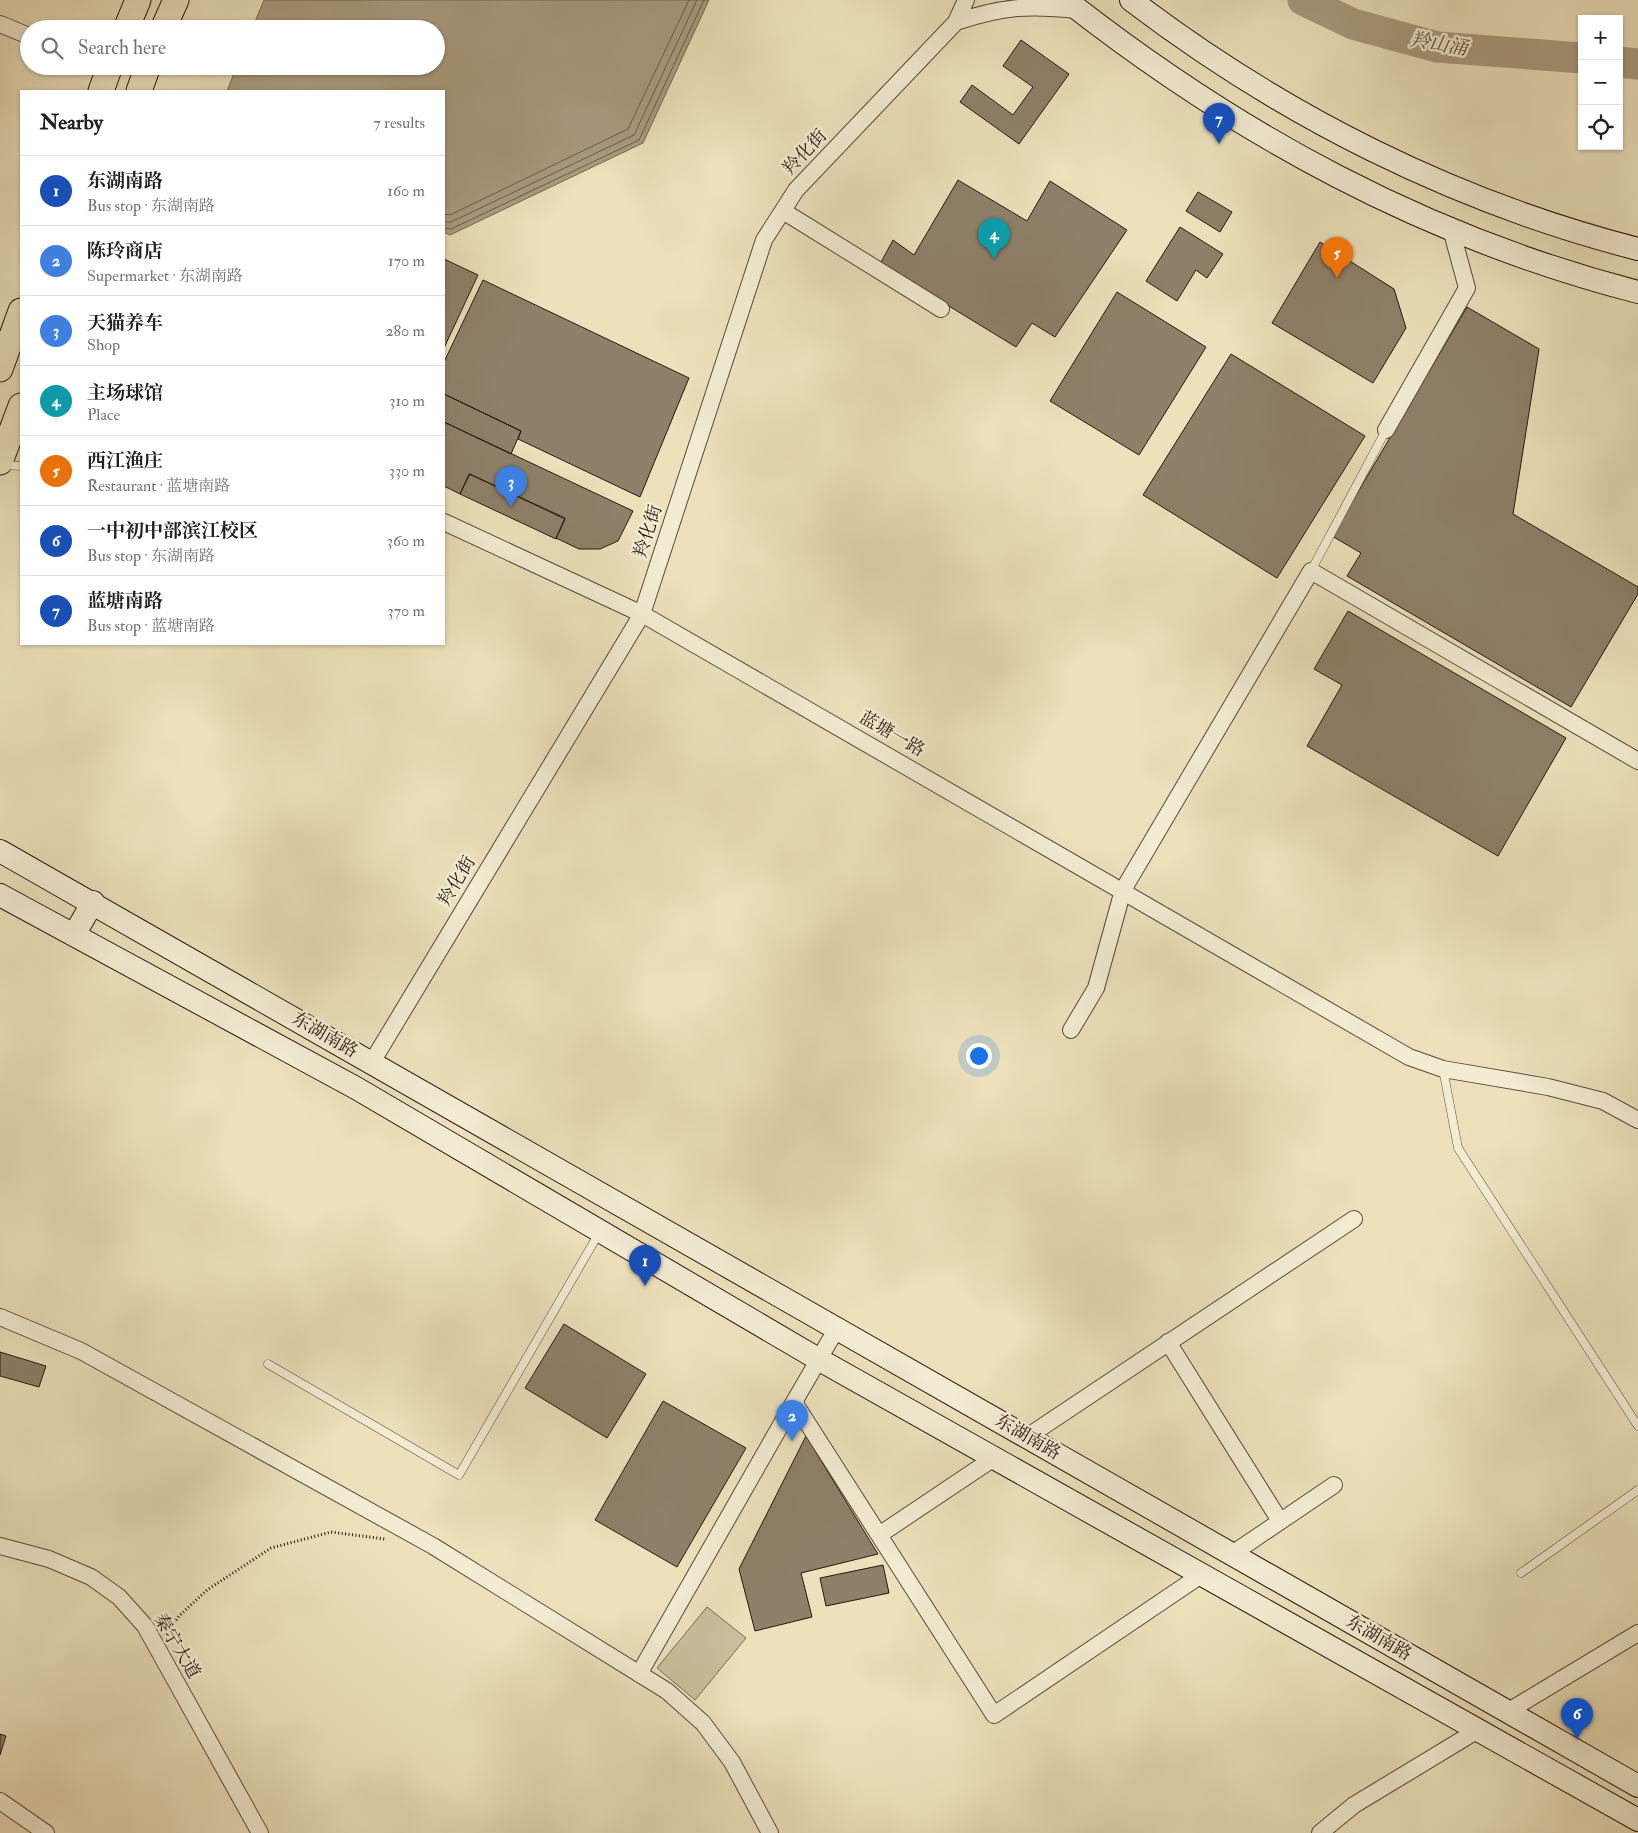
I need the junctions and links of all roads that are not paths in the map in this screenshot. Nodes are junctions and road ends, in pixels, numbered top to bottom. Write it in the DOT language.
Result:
graph roads {
  1 [pos="138,0"];
  2 [pos="176,0"];
  3 [pos="966,0"];
  4 [pos="1131,0"];
  5 [pos="1072,5"];
  6 [pos="130,20"];
  7 [pos="167,20"];
  8 [pos="956,22"];
  9 [pos="0,24"];
  10 [pos="20,32"];
  11 [pos="145,75"];
  12 [pos="139,90"];
  13 [pos="782,211"];
  14 [pos="1451,229"];
  15 [pos="1638,249"];
  16 [pos="1638,292"];
  17 [pos="941,309"];
  18 [pos="20,314"];
  19 [pos="0,369"];
  20 [pos="20,409"];
  21 [pos="1386,430"];
  22 [pos="0,463"];
  23 [pos="20,466"];
  24 [pos="445,522"];
  25 [pos="1311,571"];
  26 [pos="642,614"];
  27 [pos="1638,761"];
  28 [pos="0,851"];
  29 [pos="1123,890"];
  30 [pos="0,895"];
  31 [pos="93,902"];
  32 [pos="74,936"];
  33 [pos="1071,1030"];
  34 [pos="372,1062"];
  35 [pos="1442,1069"];
  36 [pos="1638,1120"];
  37 [pos="1354,1218"];
  38 [pos="600,1232"];
  39 [pos="0,1317"];
  40 [pos="836,1328"];
  41 [pos="1168,1342"];
  42 [pos="818,1359"];
  43 [pos="268,1364"];
  44 [pos="794,1402"];
  45 [pos="1638,1426"];
  46 [pos="1027,1437"];
  47 [pos="994,1458"];
  48 [pos="1334,1485"];
  49 [pos="1638,1490"];
  50 [pos="1280,1521"];
  51 [pos="879,1535"];
  52 [pos="0,1546"];
  53 [pos="1232,1554"];
  54 [pos="1201,1574"];
  55 [pos="1521,1574"];
  56 [pos="1638,1633"];
  57 [pos="639,1674"];
  58 [pos="1507,1712"];
  59 [pos="1478,1730"];
  60 [pos="1638,1786"];
  61 [pos="0,1800"];
  62 [pos="1635,1811"];
  63 [pos="46,1833"];
  64 [pos="260,1833"];
  65 [pos="770,1833"];
  66 [pos="1320,1833"];
  1 -- 6 [label="main road"];
  2 -- 7 [label="main road"];
  3 -- 8 [label="street"];
  4 -- 15 [label="main road"];
  5 -- 8 [label="street"];
  5 -- 14 [label="main road"];
  8 -- 13 [label="street, 羚化街"];
  9 -- 10 [label="street"];
  11 -- 12 [label="main road"];
  13 -- 17 [label="street"];
  13 -- 26 [label="street, 羚化街"];
  14 -- 16 [label="main road"];
  14 -- 21 [label="street"];
  18 -- 19 [label="main road"];
  20 -- 22 [label="main road"];
  21 -- 25 [label="lane"];
  22 -- 23 [label="lane"];
  24 -- 26 [label="street, 蓝塘一路"];
  25 -- 27 [label="street"];
  25 -- 29 [label="street"];
  26 -- 29 [label="street, 蓝塘一路"];
  26 -- 34 [label="street, 羚化街"];
  28 -- 31 [label="main road, 东湖南路"];
  29 -- 33 [label="street"];
  29 -- 35 [label="street, 蓝塘一路"];
  30 -- 32 [label="main road, 东湖南路"];
  31 -- 32 [label="main road"];
  31 -- 34 [label="main road, 东湖南路"];
  32 -- 38 [label="main road, 东湖南路"];
  34 -- 40 [label="main road, 东湖南路"];
  35 -- 36 [label="street, 蓝塘一路"];
  35 -- 45 [label="lane"];
  37 -- 41 [label="street"];
  38 -- 42 [label="main road, 东湖南路"];
  38 -- 43 [label="lane"];
  39 -- 57 [label="street"];
  40 -- 42 [label="street"];
  40 -- 46 [label="main road, 东湖南路"];
  41 -- 46 [label="street"];
  41 -- 50 [label="street"];
  42 -- 44 [label="street"];
  42 -- 47 [label="main road, 东湖南路"];
  44 -- 51 [label="street"];
  44 -- 57 [label="street"];
  46 -- 53 [label="main road, 东湖南路"];
  47 -- 51 [label="street"];
  47 -- 54 [label="main road, 东湖南路"];
  48 -- 50 [label="street"];
  49 -- 55 [label="lane"];
  50 -- 53 [label="street"];
  51 -- 54 [label="street"];
  52 -- 64 [label="street, 秦宁大道"];
  53 -- 58 [label="main road, 东湖南路"];
  54 -- 59 [label="main road, 东湖南路"];
  56 -- 58 [label="street"];
  57 -- 65 [label="street"];
  58 -- 60 [label="main road, 东湖南路"];
  59 -- 62 [label="main road, 东湖南路"];
  59 -- 66 [label="street"];
  61 -- 63 [label="street"];
}
